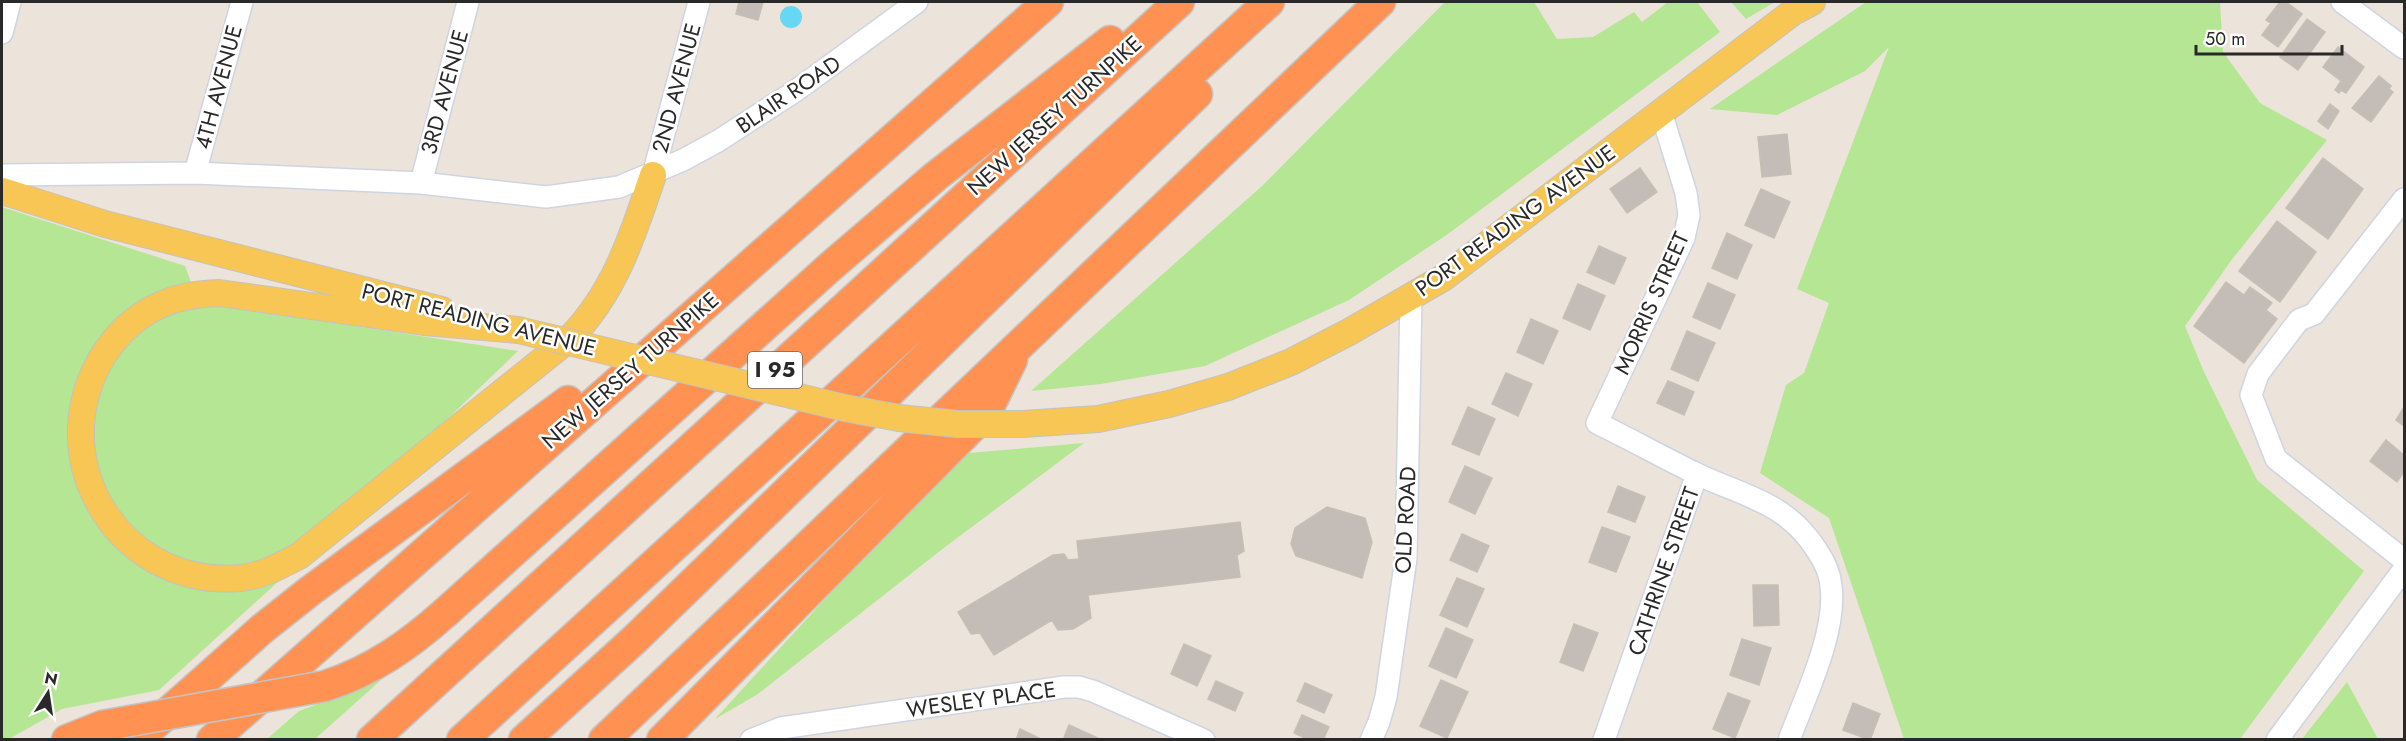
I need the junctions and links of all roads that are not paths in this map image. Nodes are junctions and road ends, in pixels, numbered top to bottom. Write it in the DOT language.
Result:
graph roads {
  1 [pos="10,2"];
  2 [pos="242,2"];
  3 [pos="468,2"];
  4 [pos="699,2"];
  5 [pos="917,2"];
  6 [pos="1048,2"];
  7 [pos="1162,2"];
  8 [pos="1179,2"];
  9 [pos="1269,2"];
  10 [pos="1290,2"];
  11 [pos="1380,2"];
  12 [pos="1812,2"];
  13 [pos="2342,2"];
  14 [pos="2,33"];
  15 [pos="2404,48"];
  16 [pos="1661,112"];
  17 [pos="195,172"];
  18 [pos="2,175"];
  19 [pos="653,175"];
  20 [pos="421,183"];
  21 [pos="2,191"];
  22 [pos="2404,199"];
  23 [pos="762,254"];
  24 [pos="1411,297"];
  25 [pos="518,330"];
  26 [pos="1021,342"];
  27 [pos="1597,423"];
  28 [pos="1697,474"];
  29 [pos="2404,560"];
  30 [pos="2404,569"];
  31 [pos="67,740"];
  32 [pos="137,740"];
  33 [pos="212,740"];
  34 [pos="372,740"];
  35 [pos="462,740"];
  36 [pos="524,740"];
  37 [pos="604,740"];
  38 [pos="662,740"];
  39 [pos="751,740"];
  40 [pos="1204,740"];
  41 [pos="1371,740"];
  42 [pos="1604,740"];
  43 [pos="1789,740"];
  44 [pos="2277,740"];
  1 -- 14 [label="street"];
  2 -- 17 [label="street, 4TH AVENUE"];
  3 -- 20 [label="street, 3RD AVENUE"];
  4 -- 19 [label="street, 2ND AVENUE"];
  5 -- 19 [label="street, BLAIR ROAD"];
  6 -- 23 [label="highway, NEW JERSEY TURNPIKE"];
  7 -- 31 [label="highway, bridge"];
  8 -- 34 [label="highway, NEW JERSEY TURNPIKE / I 95"];
  9 -- 35 [label="highway, I 95"];
  10 -- 36 [label="highway"];
  11 -- 26 [label="highway"];
  12 -- 16 [label="main road, PORT READING AVENUE"];
  13 -- 15 [label="street"];
  16 -- 24 [label="main road, PORT READING AVENUE"];
  16 -- 27 [label="street, MORRIS STREET"];
  17 -- 18 [label="street"];
  17 -- 20 [label="street"];
  19 -- 20 [label="street"];
  19 -- 25 [label="main road"];
  21 -- 25 [label="main road, PORT READING AVENUE"];
  22 -- 29 [label="street"];
  23 -- 32 [label="highway"];
  23 -- 33 [label="highway, NEW JERSEY TURNPIKE"];
  24 -- 25 [label="main road, PORT READING AVENUE, bridge"];
  24 -- 41 [label="street, OLD ROAD"];
  26 -- 37 [label="highway"];
  26 -- 38 [label="highway"];
  27 -- 28 [label="street, CATHRINE STREET"];
  28 -- 42 [label="street, CATHRINE STREET"];
  28 -- 43 [label="street"];
  30 -- 44 [label="street"];
  39 -- 40 [label="street, WESLEY PLACE"];
}
